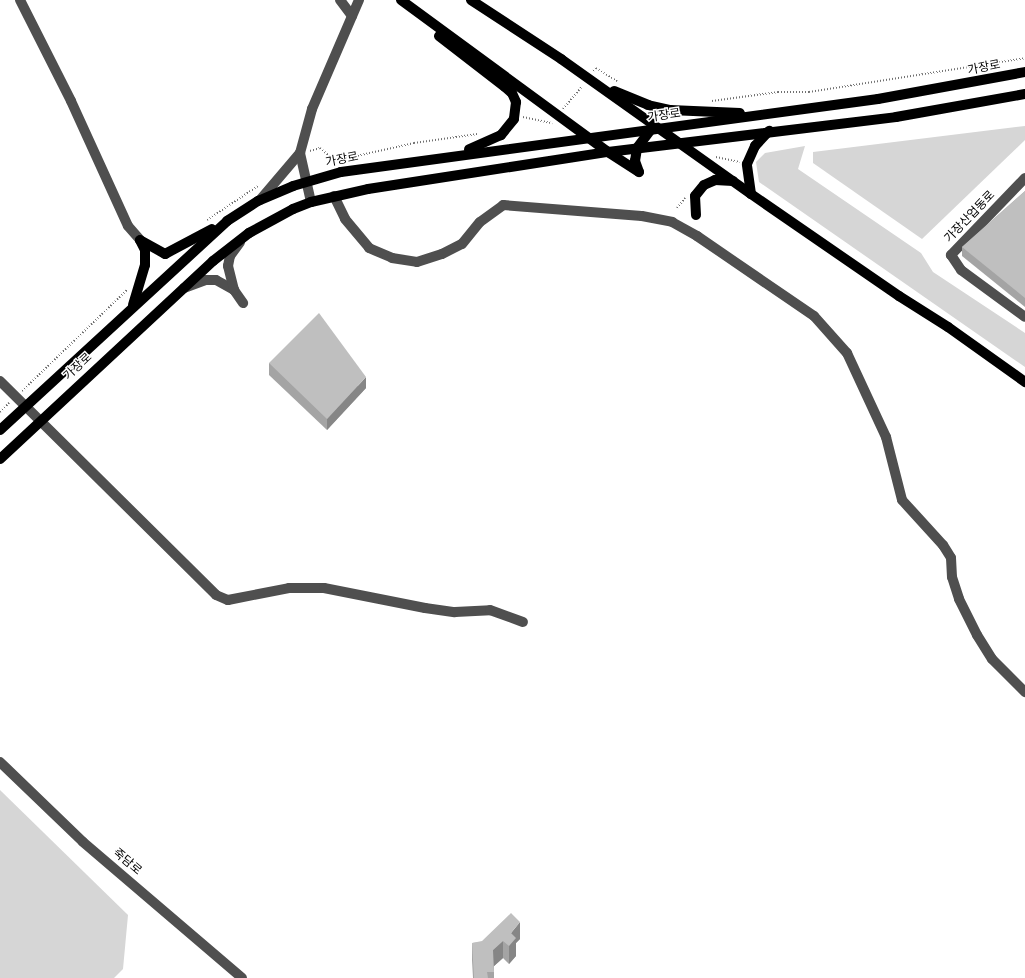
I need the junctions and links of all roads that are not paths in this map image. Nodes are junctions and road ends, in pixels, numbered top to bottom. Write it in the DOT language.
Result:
graph roads {
  1 [pos="20,0"];
  2 [pos="340,0"];
  3 [pos="359,0"];
  4 [pos="400,0"];
  5 [pos="471,0"];
  6 [pos="352,16"];
  7 [pos="1025,72"];
  8 [pos="588,78"];
  9 [pos="1025,94"];
  10 [pos="766,114"];
  11 [pos="661,129"];
  12 [pos="650,131"];
  13 [pos="769,132"];
  14 [pos="590,138"];
  15 [pos="680,143"];
  16 [pos="637,148"];
  17 [pos="608,152"];
  18 [pos="300,153"];
  19 [pos="429,159"];
  20 [pos="1025,178"];
  21 [pos="306,181"];
  22 [pos="733,181"];
  23 [pos="751,194"];
  24 [pos="334,196"];
  25 [pos="258,202"];
  26 [pos="312,202"];
  27 [pos="696,215"];
  28 [pos="227,221"];
  29 [pos="249,233"];
  30 [pos="140,240"];
  31 [pos="182,289"];
  32 [pos="234,290"];
  33 [pos="243,303"];
  34 [pos="132,306"];
  35 [pos="1025,317"];
  36 [pos="0,381"];
  37 [pos="1025,382"];
  38 [pos="26,405"];
  39 [pos="41,419"];
  40 [pos="0,430"];
  41 [pos="0,459"];
  42 [pos="523,622"];
  43 [pos="1025,692"];
  44 [pos="0,762"];
  45 [pos="242,978"];
  1 -- 30 [label="street"];
  2 -- 6 [label="street"];
  3 -- 6 [label="street"];
  4 -- 14 [label="main road"];
  4 -- 19 [label="main road"];
  5 -- 8 [label="main road"];
  6 -- 18 [label="street"];
  7 -- 10 [label="main road, 가장로"];
  8 -- 10 [label="main road"];
  8 -- 11 [label="main road"];
  9 -- 13 [label="main road, 가장로"];
  10 -- 11 [label="main road, 가장로"];
  11 -- 12 [label="main road, 가장로"];
  11 -- 15 [label="main road"];
  12 -- 14 [label="main road, 가장로"];
  12 -- 16 [label="main road"];
  13 -- 15 [label="main road, 가장로"];
  13 -- 23 [label="main road"];
  14 -- 17 [label="main road"];
  14 -- 19 [label="main road, 가장로"];
  15 -- 16 [label="main road, 가장로"];
  15 -- 22 [label="main road"];
  16 -- 17 [label="main road, 가장로"];
  16 -- 17 [label="main road"];
  17 -- 24 [label="main road, 가장로"];
  18 -- 21 [label="street"];
  18 -- 25 [label="street"];
  19 -- 21 [label="main road, 가장로"];
  20 -- 35 [label="street, 가장산업동로"];
  21 -- 25 [label="main road, 가장로"];
  21 -- 26 [label="street"];
  22 -- 23 [label="main road"];
  22 -- 27 [label="main road"];
  23 -- 37 [label="main road"];
  24 -- 26 [label="main road, 가장로"];
  24 -- 43 [label="street"];
  25 -- 28 [label="main road, 가장로"];
  26 -- 29 [label="main road, 가장로"];
  28 -- 30 [label="main road"];
  28 -- 34 [label="main road, 가장로"];
  29 -- 31 [label="main road, 가장로"];
  29 -- 32 [label="street"];
  30 -- 34 [label="main road"];
  31 -- 32 [label="street"];
  31 -- 39 [label="main road, 가장로"];
  32 -- 33 [label="street"];
  34 -- 38 [label="main road, 가장로"];
  36 -- 38 [label="street"];
  38 -- 39 [label="street"];
  38 -- 40 [label="main road, 가장로"];
  39 -- 41 [label="main road, 가장로"];
  39 -- 42 [label="street"];
  44 -- 45 [label="street, 죽담로"];
}
